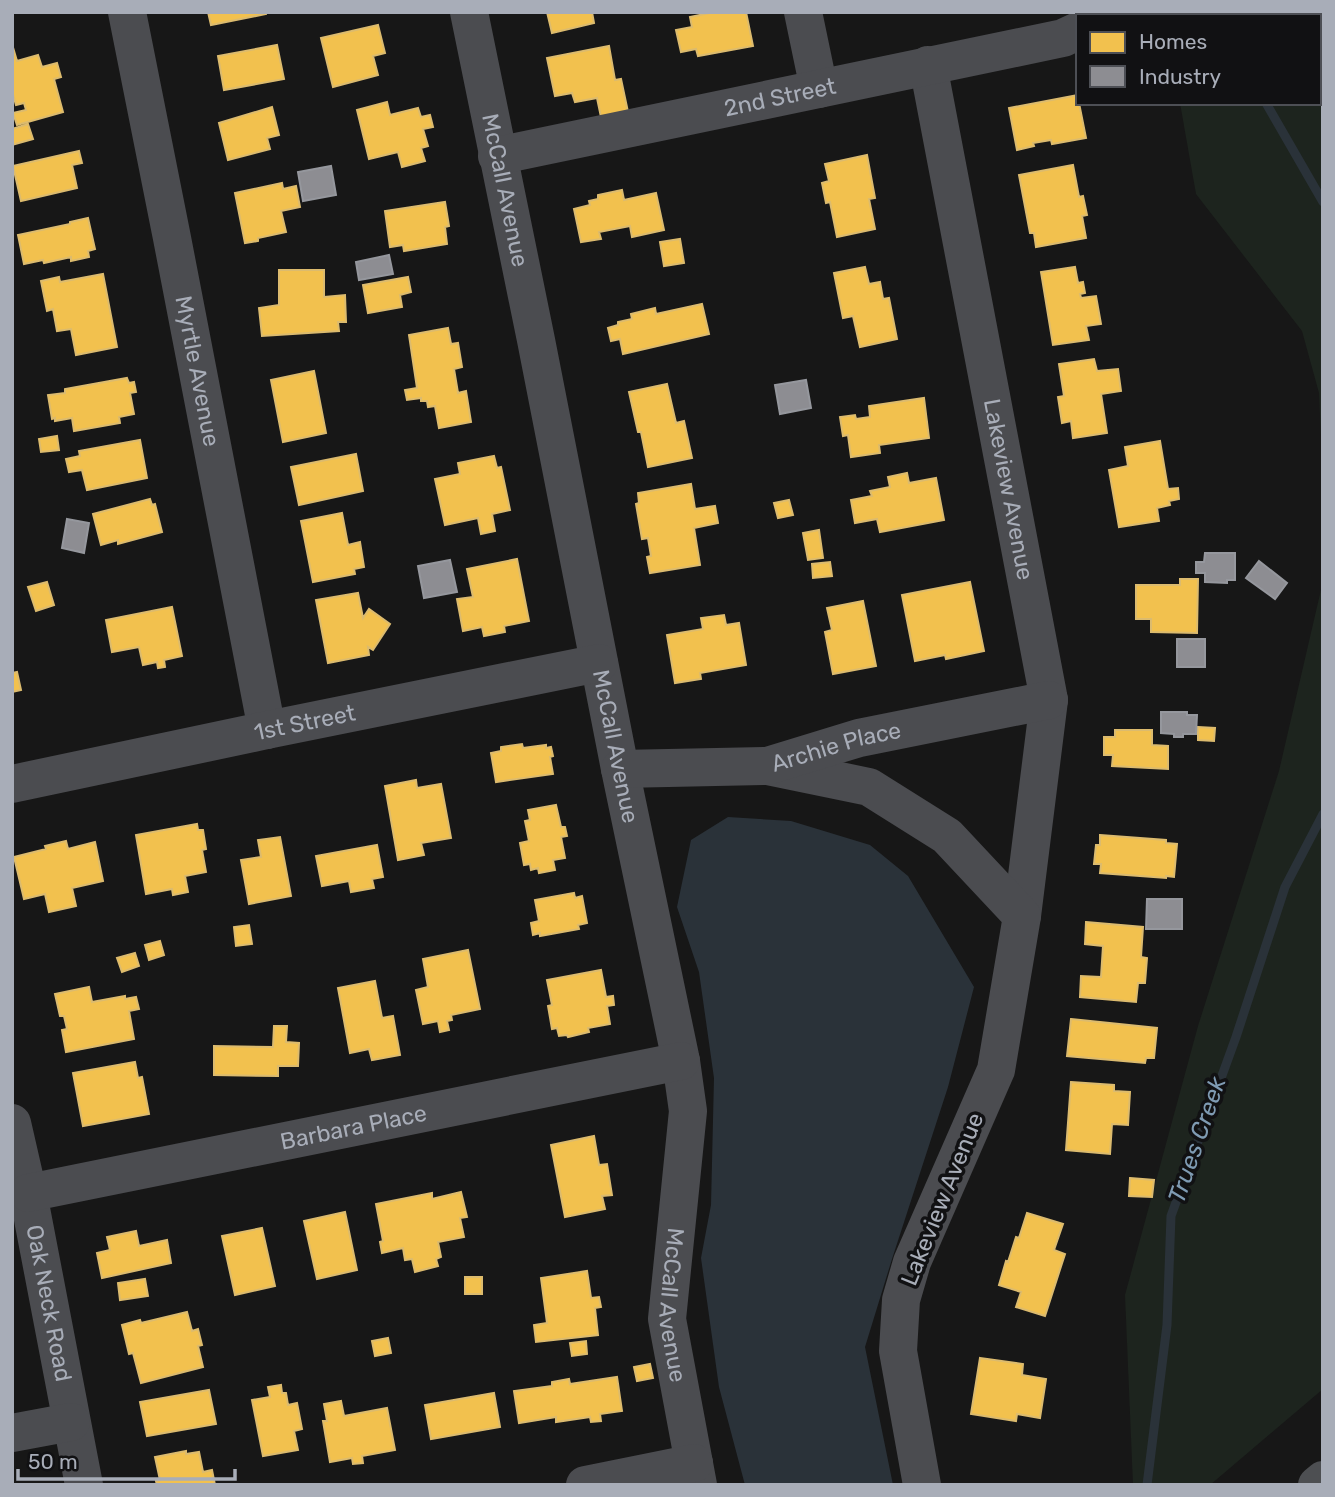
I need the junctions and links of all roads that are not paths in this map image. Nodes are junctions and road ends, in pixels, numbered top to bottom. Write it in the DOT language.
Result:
graph roads {
  1 [pos="127,12"];
  2 [pos="469,12"];
  3 [pos="803,12"];
  4 [pos="1070,34"];
  5 [pos="928,65"];
  6 [pos="819,89"];
  7 [pos="497,156"];
  8 [pos="599,663"];
  9 [pos="1049,699"];
  10 [pos="267,730"];
  11 [pos="767,766"];
  12 [pos="620,769"];
  13 [pos="12,784"];
  14 [pos="1022,916"];
  15 [pos="681,1061"];
  16 [pos="12,1123"];
  17 [pos="27,1193"];
  18 [pos="71,1422"];
  19 [pos="12,1433"];
  20 [pos="696,1474"];
  21 [pos="1323,1480"];
  22 [pos="85,1485"];
  23 [pos="585,1485"];
  24 [pos="922,1485"];
  25 [pos="1318,1485"];
  1 -- 10 [label="street, Myrtle Avenue"];
  2 -- 7 [label="street, McCall Avenue"];
  3 -- 6 [label="street"];
  4 -- 5 [label="street, 2nd Street"];
  5 -- 6 [label="street, 2nd Street"];
  5 -- 9 [label="street, Lakeview Avenue"];
  6 -- 7 [label="street, 2nd Street"];
  7 -- 8 [label="street, McCall Avenue"];
  8 -- 10 [label="street, 1st Street"];
  8 -- 12 [label="street, McCall Avenue"];
  9 -- 11 [label="street, Archie Place"];
  9 -- 14 [label="street, Lakeview Avenue"];
  10 -- 13 [label="street, 1st Street"];
  11 -- 12 [label="street, Archie Place"];
  11 -- 14 [label="street"];
  12 -- 15 [label="street, McCall Avenue"];
  14 -- 24 [label="street, Lakeview Avenue"];
  15 -- 17 [label="street, Barbara Place"];
  15 -- 20 [label="street, McCall Avenue"];
  16 -- 17 [label="street, Oak Neck Road"];
  17 -- 18 [label="street, Oak Neck Road"];
  18 -- 19 [label="street"];
  18 -- 22 [label="street, Oak Neck Road"];
  20 -- 23 [label="street"];
  21 -- 25 [label="main road"];
}
